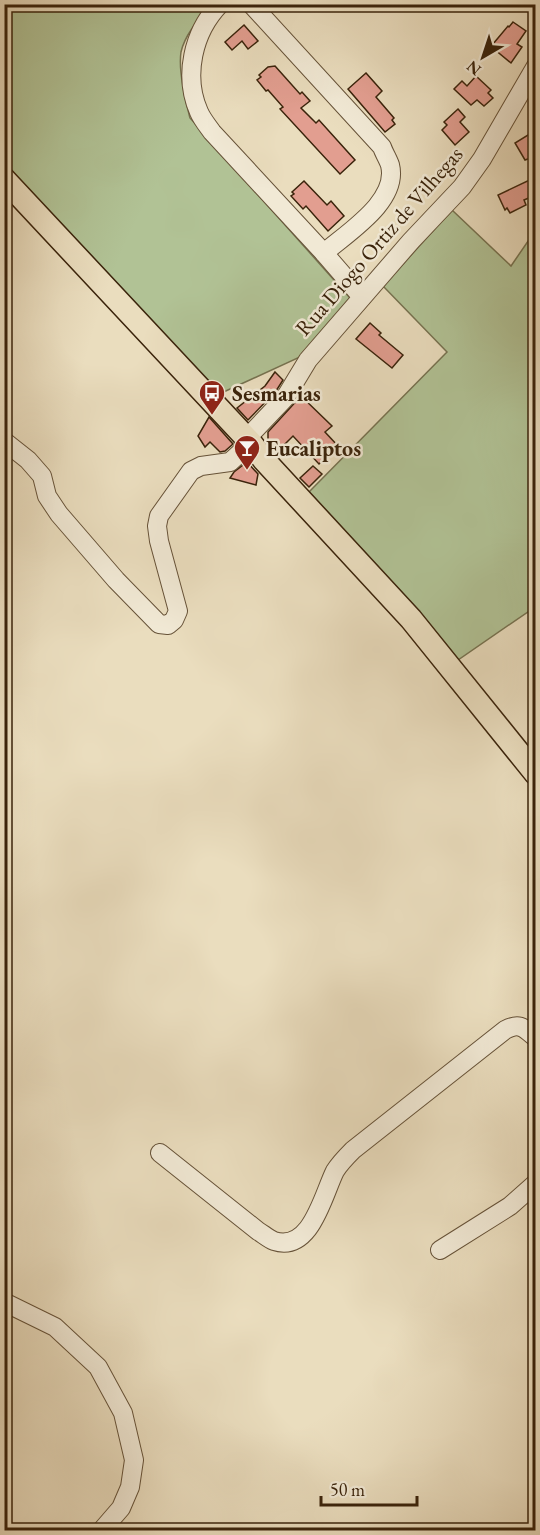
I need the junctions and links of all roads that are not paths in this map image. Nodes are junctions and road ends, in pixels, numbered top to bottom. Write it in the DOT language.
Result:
graph roads {
  1 [pos="220,4"];
  2 [pos="251,4"];
  3 [pos="536,66"];
  4 [pos="4,179"];
  5 [pos="324,253"];
  6 [pos="362,297"];
  7 [pos="249,440"];
  8 [pos="4,441"];
  9 [pos="536,774"];
  10 [pos="536,1038"];
  11 [pos="160,1153"];
  12 [pos="536,1183"];
  13 [pos="440,1250"];
  14 [pos="4,1302"];
  15 [pos="102,1530"];
  1 -- 5 [label="street"];
  2 -- 5 [label="street"];
  3 -- 6 [label="street, Rua Diogo Ortiz de Vilhegas"];
  4 -- 7 [label="main road"];
  5 -- 6 [label="street"];
  6 -- 7 [label="street, Rua Diogo Ortiz de Vilhegas"];
  7 -- 8 [label="street, Rua Diogo Ortiz de Vilhegas"];
  7 -- 9 [label="main road"];
  10 -- 11 [label="street"];
  12 -- 13 [label="street"];
  14 -- 15 [label="street"];
}
